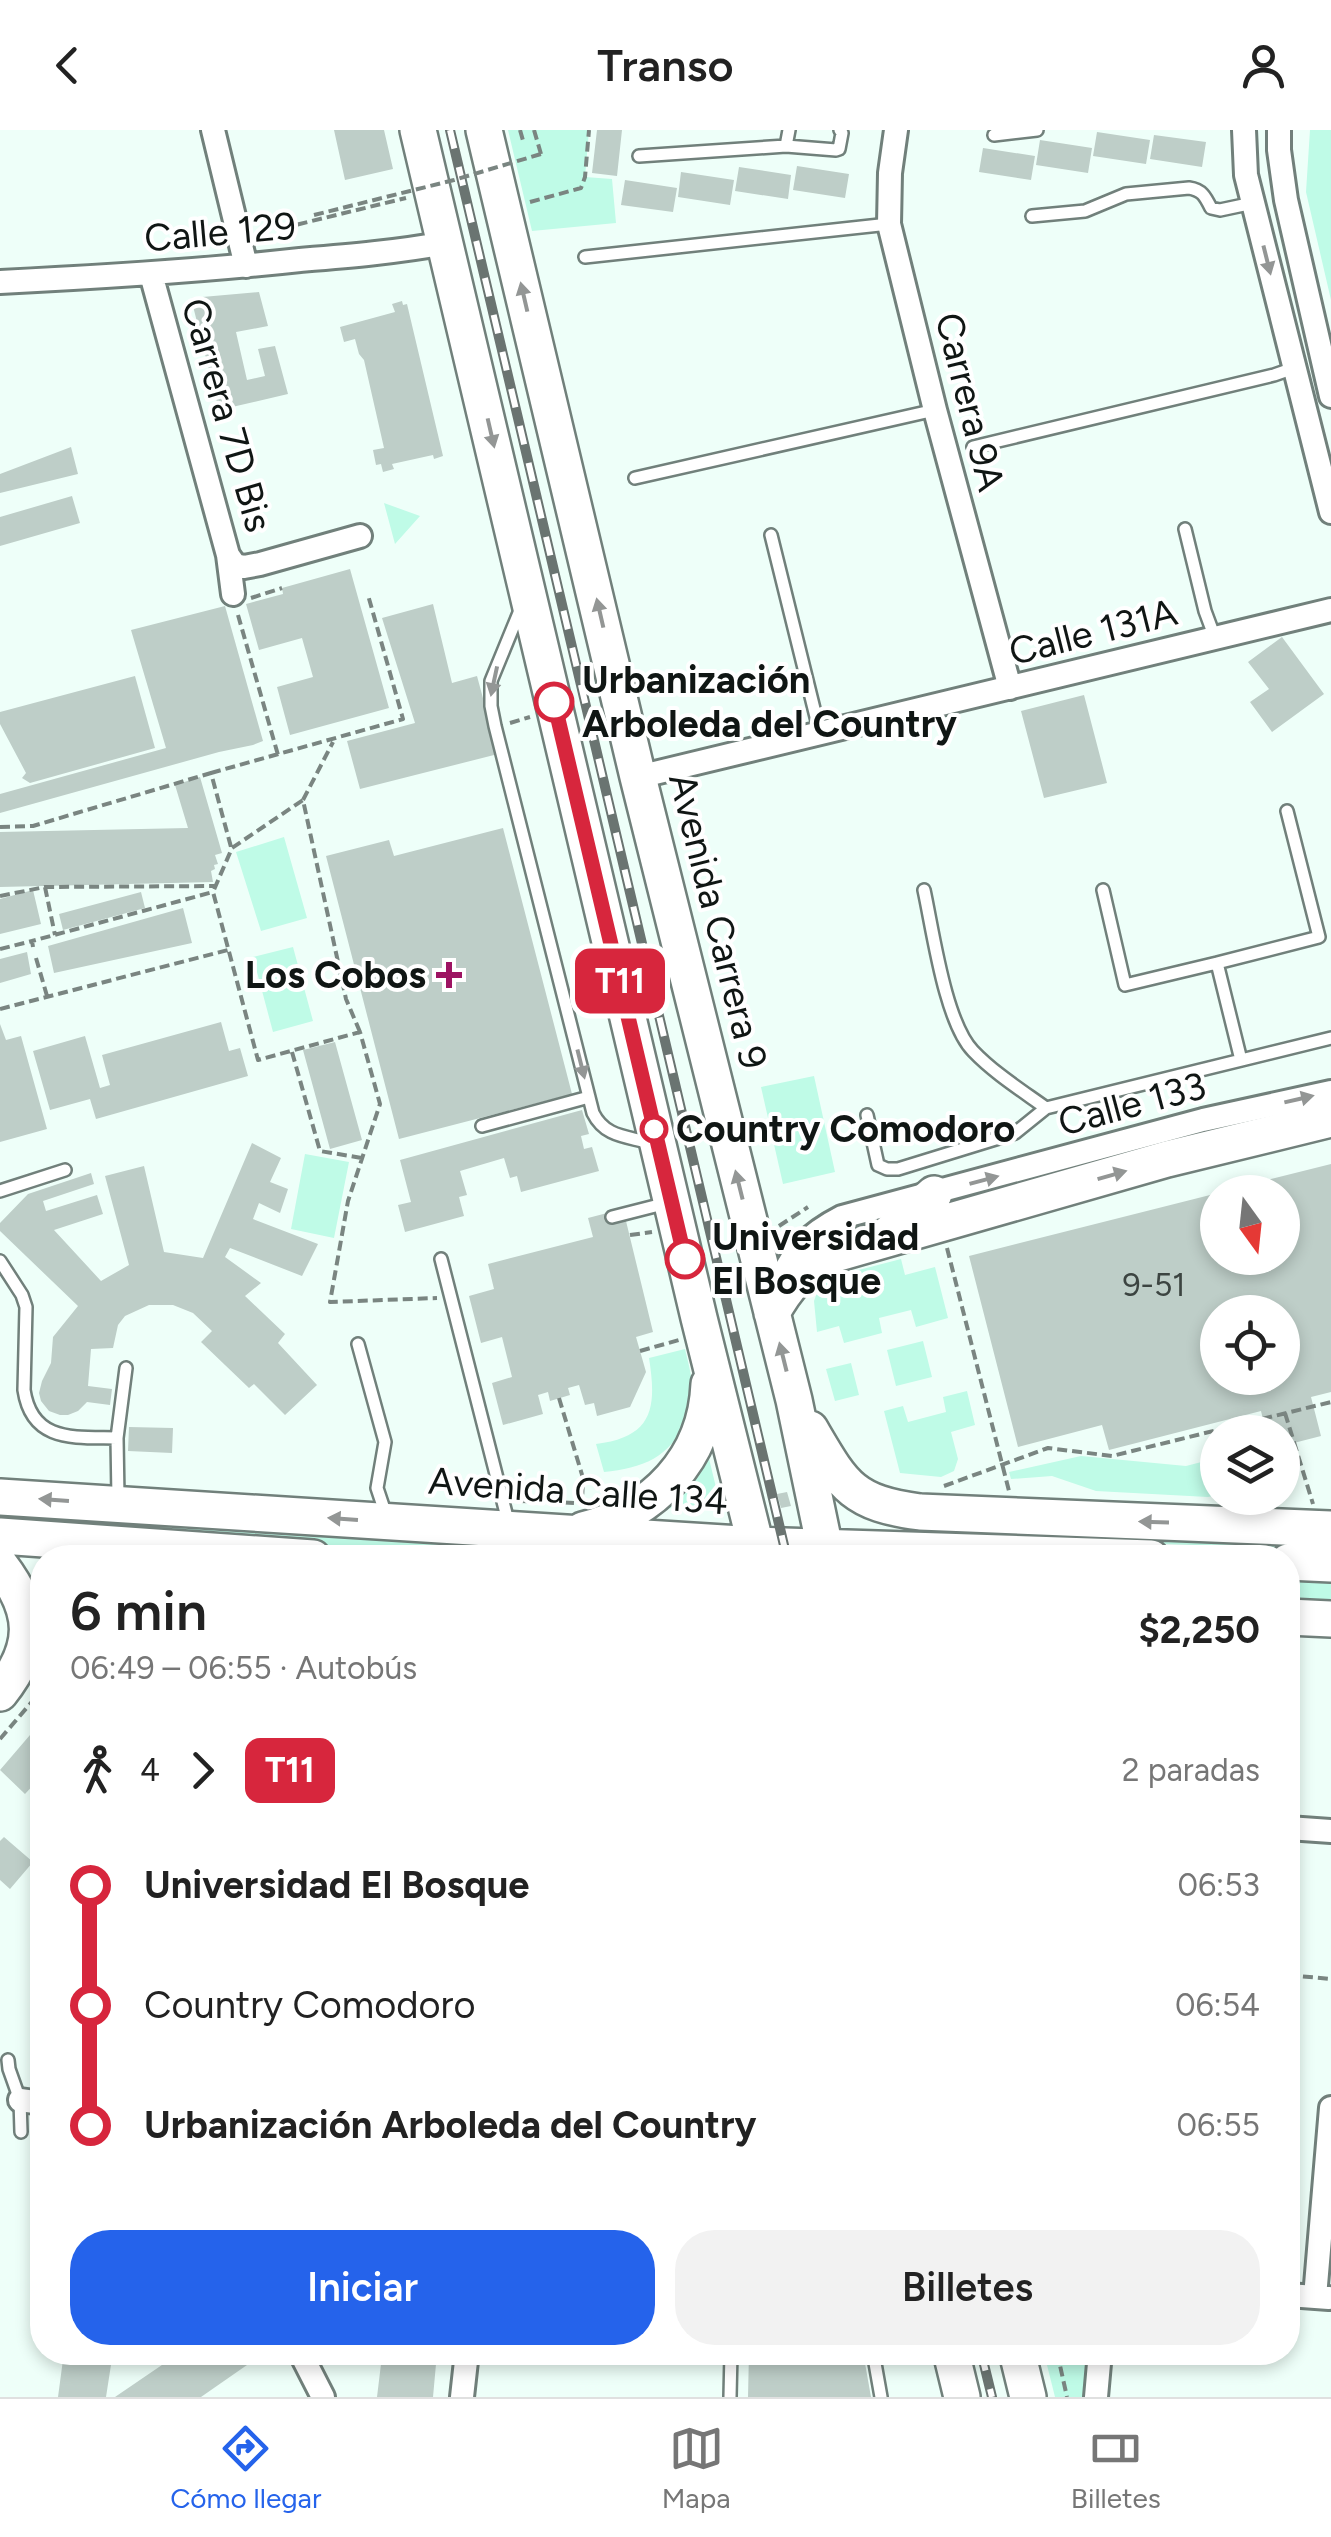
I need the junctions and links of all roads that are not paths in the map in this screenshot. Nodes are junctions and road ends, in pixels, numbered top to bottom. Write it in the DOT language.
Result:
graph roads {
  1 [pos="213,130"];
  2 [pos="418,130"];
  3 [pos="484,130"];
  4 [pos="789,130"];
  5 [pos="840,130"];
  6 [pos="896,130"];
  7 [pos="1037,130"];
  8 [pos="1244,130"];
  9 [pos="1279,130"];
  10 [pos="994,136"];
  11 [pos="786,146"];
  12 [pos="639,156"];
  13 [pos="1253,204"];
  14 [pos="1032,216"];
  15 [pos="889,224"];
  16 [pos="445,242"];
  17 [pos="585,257"];
  18 [pos="246,266"];
  19 [pos="151,274"];
  20 [pos="0,282"];
  21 [pos="1294,368"];
  22 [pos="1331,396"];
  23 [pos="934,410"];
  24 [pos="973,447"];
  25 [pos="635,478"];
  26 [pos="1331,512"];
  27 [pos="1184,529"];
  28 [pos="772,535"];
  29 [pos="360,536"];
  30 [pos="228,555"];
  31 [pos="528,590"];
  32 [pos="239,598"];
  33 [pos="1331,610"];
  34 [pos="1215,638"];
  35 [pos="1010,688"];
  36 [pos="820,733"];
  37 [pos="638,777"];
  38 [pos="1287,811"];
  39 [pos="924,890"];
  40 [pos="1103,890"];
  41 [pos="1217,964"];
  42 [pos="1331,1038"];
  43 [pos="1241,1060"];
  44 [pos="1331,1092"];
  45 [pos="589,1097"];
  46 [pos="1046,1108"];
  47 [pos="867,1115"];
  48 [pos="1331,1120"];
  49 [pos="482,1126"];
  50 [pos="658,1146"];
  51 [pos="66,1170"];
  52 [pos="0,1191"];
  53 [pos="937,1209"];
  54 [pos="666,1216"];
  55 [pos="612,1217"];
  56 [pos="441,1259"];
  57 [pos="0,1260"];
  58 [pos="772,1314"];
  59 [pos="358,1344"];
  60 [pos="700,1350"];
  61 [pos="126,1368"];
  62 [pos="794,1400"];
  63 [pos="117,1438"];
  64 [pos="2,1490"];
  65 [pos="119,1504"];
  66 [pos="512,1515"];
  67 [pos="1076,1518"];
  68 [pos="388,1522"];
  69 [pos="1305,1532"];
  70 [pos="572,1533"];
  71 [pos="0,1536"];
  72 [pos="1331,1541"];
  73 [pos="87,1545"];
  74 [pos="696,1545"];
  75 [pos="756,1545"];
  76 [pos="825,1545"];
  77 [pos="1002,1545"];
  78 [pos="1331,1564"];
  79 [pos="0,1565"];
  80 [pos="1300,1618"];
  81 [pos="1331,1619"];
  82 [pos="30,1687"];
  83 [pos="0,1693"];
  84 [pos="0,1722"];
  85 [pos="1300,1829"];
  86 [pos="1331,1832"];
  87 [pos="8,2060"];
  88 [pos="30,2100"];
  89 [pos="30,2105"];
  90 [pos="1331,2108"];
  91 [pos="21,2132"];
  92 [pos="1323,2298"];
  93 [pos="307,2365"];
  94 [pos="466,2365"];
  95 [pos="731,2365"];
  96 [pos="875,2365"];
  97 [pos="954,2365"];
  98 [pos="1020,2365"];
  99 [pos="1099,2365"];
  100 [pos="323,2397"];
  101 [pos="462,2397"];
  102 [pos="730,2397"];
  103 [pos="881,2397"];
  104 [pos="962,2397"];
  105 [pos="1028,2397"];
  106 [pos="1096,2397"];
  1 -- 18 [label="street"];
  2 -- 16 [label="main road"];
  37 -- 3 [label="main road, Avenida Carrera 9, one-way"];
  4 -- 11 [label="lane"];
  5 -- 11 [label="lane"];
  6 -- 15 [label="street, Carrera 9A"];
  7 -- 10 [label="lane"];
  8 -- 13 [label="street"];
  9 -- 22 [label="street"];
  11 -- 12 [label="lane"];
  13 -- 14 [label="lane"];
  13 -- 21 [label="street, one-way"];
  15 -- 17 [label="lane"];
  15 -- 23 [label="street, Carrera 9A"];
  16 -- 18 [label="street, Calle 129"];
  16 -- 31 [label="main road, one-way"];
  18 -- 19 [label="street, Calle 129"];
  19 -- 20 [label="street, Calle 129"];
  19 -- 30 [label="street, Carrera 7D Bis"];
  21 -- 24 [label="lane"];
  21 -- 26 [label="street"];
  23 -- 25 [label="lane"];
  23 -- 35 [label="street, Carrera 9A"];
  27 -- 34 [label="lane"];
  28 -- 36 [label="lane"];
  29 -- 30 [label="street, Carrera 7D Bis"];
  30 -- 32 [label="street"];
  31 -- 45 [label="lane, one-way"];
  31 -- 50 [label="main road"];
  33 -- 34 [label="street, Calle 131A"];
  34 -- 35 [label="street, Calle 131A"];
  35 -- 36 [label="street, Calle 131A"];
  36 -- 37 [label="street, Calle 131A"];
  58 -- 37 [label="main road, Avenida Carrera 9, one-way"];
  38 -- 41 [label="lane"];
  39 -- 46 [label="lane"];
  40 -- 41 [label="lane"];
  41 -- 43 [label="lane"];
  42 -- 43 [label="lane"];
  43 -- 46 [label="lane"];
  53 -- 44 [label="street, Calle 133, one-way"];
  45 -- 49 [label="lane"];
  45 -- 50 [label="lane"];
  46 -- 47 [label="lane"];
  53 -- 48 [label="main road, one-way"];
  50 -- 54 [label="main road"];
  51 -- 52 [label="lane"];
  53 -- 58 [label="main road"];
  53 -- 58 [label="street, Calle 133"];
  54 -- 55 [label="lane"];
  54 -- 60 [label="main road"];
  56 -- 66 [label="lane"];
  57 -- 63 [label="lane"];
  62 -- 58 [label="main road, Avenida Carrera 9, one-way"];
  59 -- 68 [label="lane"];
  60 -- 70 [label="main road"];
  60 -- 75 [label="main road"];
  61 -- 63 [label="lane"];
  62 -- 67 [label="main road"];
  62 -- 76 [label="main road, Avenida Carrera 9"];
  63 -- 65 [label="lane"];
  65 -- 64 [label="main road, Avenida Calle 134, one-way"];
  68 -- 65 [label="main road, Avenida Calle 134, one-way"];
  66 -- 68 [label="main road, Avenida Calle 134"];
  66 -- 70 [label="main road, Avenida Calle 134"];
  69 -- 67 [label="main road, one-way"];
  67 -- 77 [label="main road"];
  69 -- 72 [label="main road"];
  69 -- 78 [label="main road"];
  70 -- 74 [label="main road, Avenida Calle 134"];
  71 -- 73 [label="main road"];
  79 -- 83 [label="main road"];
  80 -- 81 [label="main road"];
  82 -- 84 [label="main road"];
  85 -- 86 [label="street"];
  87 -- 88 [label="lane"];
  89 -- 91 [label="lane"];
  90 -- 92 [label="street"];
  93 -- 100 [label="street"];
  94 -- 101 [label="street"];
  95 -- 102 [label="lane"];
  96 -- 103 [label="lane"];
  97 -- 104 [label="main road"];
  98 -- 105 [label="main road"];
  99 -- 106 [label="street"];
}
